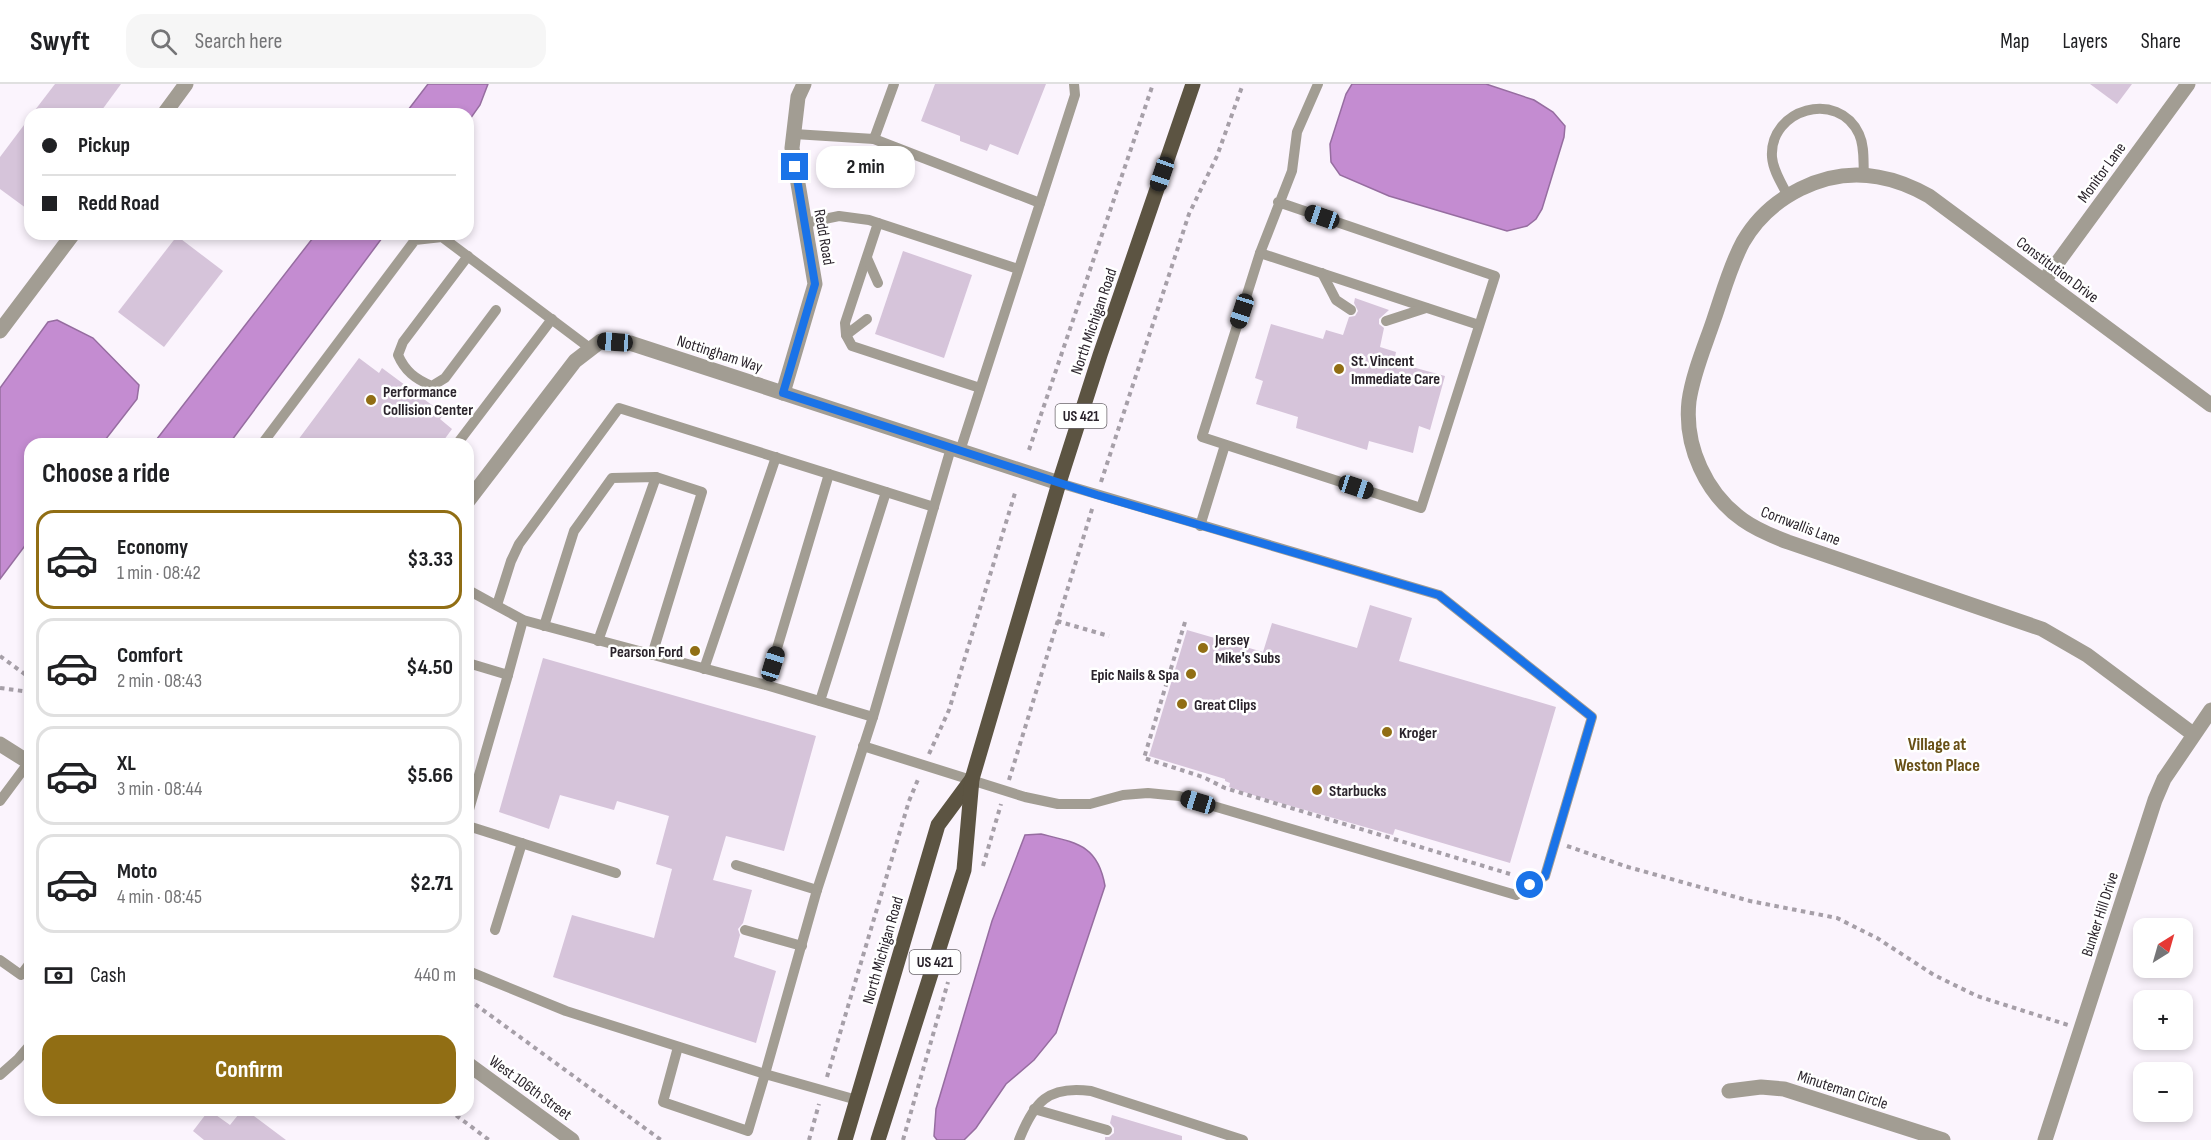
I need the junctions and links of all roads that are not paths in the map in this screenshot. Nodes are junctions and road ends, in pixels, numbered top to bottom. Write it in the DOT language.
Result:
graph roads {
  1 [pos="186,84"];
  2 [pos="804,84"];
  3 [pos="894,84"];
  4 [pos="1074,84"];
  5 [pos="1193,84"];
  6 [pos="1318,84"];
  7 [pos="2188,84"];
  8 [pos="168,108"];
  9 [pos="794,134"];
  10 [pos="874,139"];
  11 [pos="1871,176"];
  12 [pos="1788,196"];
  13 [pos="1278,202"];
  14 [pos="1040,203"];
  15 [pos="805,223"];
  16 [pos="878,223"];
  17 [pos="68,240"];
  18 [pos="415,240"];
  19 [pos="446,240"];
  20 [pos="1260,253"];
  21 [pos="468,256"];
  22 [pos="867,258"];
  23 [pos="1018,269"];
  24 [pos="1322,273"];
  25 [pos="2044,281"];
  26 [pos="878,283"];
  27 [pos="1426,308"];
  28 [pos="496,310"];
  29 [pos="1351,310"];
  30 [pos="552,319"];
  31 [pos="867,319"];
  32 [pos="1386,321"];
  33 [pos="2,324"];
  34 [pos="1479,325"];
  35 [pos="846,335"];
  36 [pos="591,349"];
  37 [pos="980,388"];
  38 [pos="783,393"];
  39 [pos="2211,405"];
  40 [pos="266,438"];
  41 [pos="462,438"];
  42 [pos="1225,446"];
  43 [pos="956,450"];
  44 [pos="776,457"];
  45 [pos="829,474"];
  46 [pos="656,477"];
  47 [pos="1059,483"];
  48 [pos="886,492"];
  49 [pos="474,493"];
  50 [pos="934,507"];
  51 [pos="1200,525"];
  52 [pos="474,593"];
  53 [pos="497,605"];
  54 [pos="523,620"];
  55 [pos="544,626"];
  56 [pos="598,641"];
  57 [pos="652,655"];
  58 [pos="474,665"];
  59 [pos="704,669"];
  60 [pos="508,675"];
  61 [pos="766,685"];
  62 [pos="820,700"];
  63 [pos="2211,710"];
  64 [pos="873,717"];
  65 [pos="2193,734"];
  66 [pos="0,744"];
  67 [pos="863,746"];
  68 [pos="24,760"];
  69 [pos="24,770"];
  70 [pos="972,779"];
  71 [pos="474,792"];
  72 [pos="0,801"];
  73 [pos="474,828"];
  74 [pos="522,843"];
  75 [pos="736,865"];
  76 [pos="616,873"];
  77 [pos="817,890"];
  78 [pos="495,930"];
  79 [pos="745,930"];
  80 [pos="802,946"];
  81 [pos="0,960"];
  82 [pos="24,971"];
  83 [pos="474,973"];
  84 [pos="21,975"];
  85 [pos="24,977"];
  86 [pos="678,1047"];
  87 [pos="24,1051"];
  88 [pos="474,1068"];
  89 [pos="765,1074"];
  90 [pos="0,1075"];
  91 [pos="1729,1090"];
  92 [pos="857,1100"];
  93 [pos="1034,1109"];
  94 [pos="1107,1130"];
  95 [pos="572,1140"];
  96 [pos="845,1140"];
  97 [pos="878,1140"];
  98 [pos="1019,1140"];
  99 [pos="1243,1140"];
  100 [pos="1943,1140"];
  101 [pos="2045,1140"];
  1 -- 8 [label="street"];
  2 -- 9 [label="street, Redd Road"];
  3 -- 10 [label="lane"];
  4 -- 14 [label="lane"];
  5 -- 47 [label="main road, North Michigan Road / US 421"];
  6 -- 13 [label="lane"];
  7 -- 25 [label="street, Monitor Lane"];
  9 -- 10 [label="lane"];
  9 -- 15 [label="street, Redd Road"];
  10 -- 14 [label="lane"];
  11 -- 12 [label="street, Cornwallis Lane"];
  11 -- 12 [label="lane"];
  11 -- 25 [label="street, Constitution Drive"];
  12 -- 65 [label="street, Cornwallis Lane"];
  13 -- 20 [label="lane"];
  13 -- 34 [label="lane"];
  14 -- 23 [label="lane"];
  15 -- 16 [label="lane"];
  15 -- 38 [label="street, Redd Road"];
  16 -- 22 [label="lane"];
  16 -- 23 [label="lane"];
  17 -- 33 [label="street"];
  18 -- 40 [label="lane"];
  19 -- 21 [label="lane"];
  20 -- 24 [label="lane"];
  20 -- 42 [label="lane"];
  21 -- 28 [label="lane"];
  21 -- 30 [label="lane"];
  22 -- 26 [label="lane"];
  22 -- 35 [label="lane"];
  23 -- 37 [label="lane"];
  24 -- 27 [label="lane"];
  24 -- 29 [label="lane"];
  25 -- 39 [label="street, Constitution Drive"];
  27 -- 32 [label="lane"];
  27 -- 34 [label="lane"];
  30 -- 36 [label="lane"];
  30 -- 41 [label="lane"];
  31 -- 35 [label="lane"];
  34 -- 42 [label="lane"];
  35 -- 37 [label="lane"];
  36 -- 38 [label="street, Nottingham Way"];
  36 -- 49 [label="street, Nottingham Way"];
  37 -- 43 [label="lane"];
  38 -- 43 [label="street, Nottingham Way"];
  42 -- 51 [label="lane"];
  43 -- 47 [label="street, Nottingham Way"];
  43 -- 50 [label="lane"];
  44 -- 45 [label="lane"];
  44 -- 53 [label="lane"];
  44 -- 59 [label="lane"];
  45 -- 48 [label="lane"];
  45 -- 61 [label="lane"];
  46 -- 55 [label="lane"];
  46 -- 56 [label="lane"];
  46 -- 57 [label="lane"];
  47 -- 51 [label="lane"];
  47 -- 70 [label="main road, North Michigan Road / US 421"];
  48 -- 50 [label="lane"];
  48 -- 62 [label="lane"];
  50 -- 64 [label="lane"];
  51 -- 70 [label="lane"];
  52 -- 53 [label="lane"];
  53 -- 54 [label="lane"];
  54 -- 55 [label="lane"];
  54 -- 60 [label="lane"];
  55 -- 56 [label="lane"];
  56 -- 57 [label="lane"];
  57 -- 59 [label="lane"];
  58 -- 60 [label="lane"];
  59 -- 61 [label="lane"];
  60 -- 71 [label="lane"];
  61 -- 62 [label="lane"];
  62 -- 64 [label="lane"];
  63 -- 65 [label="street, Bunker Hill Drive"];
  64 -- 67 [label="lane"];
  65 -- 101 [label="street, Bunker Hill Drive"];
  66 -- 68 [label="street"];
  67 -- 70 [label="lane"];
  67 -- 77 [label="lane"];
  69 -- 72 [label="lane"];
  70 -- 92 [label="main road, North Michigan Road / US 421"];
  70 -- 97 [label="main road, North Michigan Road / US 421"];
  73 -- 74 [label="lane"];
  74 -- 76 [label="lane"];
  74 -- 78 [label="lane"];
  75 -- 77 [label="lane"];
  77 -- 80 [label="lane"];
  79 -- 80 [label="lane"];
  80 -- 89 [label="lane"];
  81 -- 84 [label="lane"];
  82 -- 84 [label="lane"];
  83 -- 86 [label="lane"];
  84 -- 85 [label="lane"];
  86 -- 89 [label="lane"];
  86 -- 89 [label="lane"];
  87 -- 90 [label="lane"];
  88 -- 95 [label="street, West 106th Street"];
  89 -- 92 [label="lane"];
  91 -- 100 [label="street, Minuteman Circle"];
  92 -- 96 [label="main road, North Michigan Road / US 421"];
  93 -- 94 [label="lane"];
  93 -- 98 [label="lane"];
  93 -- 99 [label="lane"];
}
